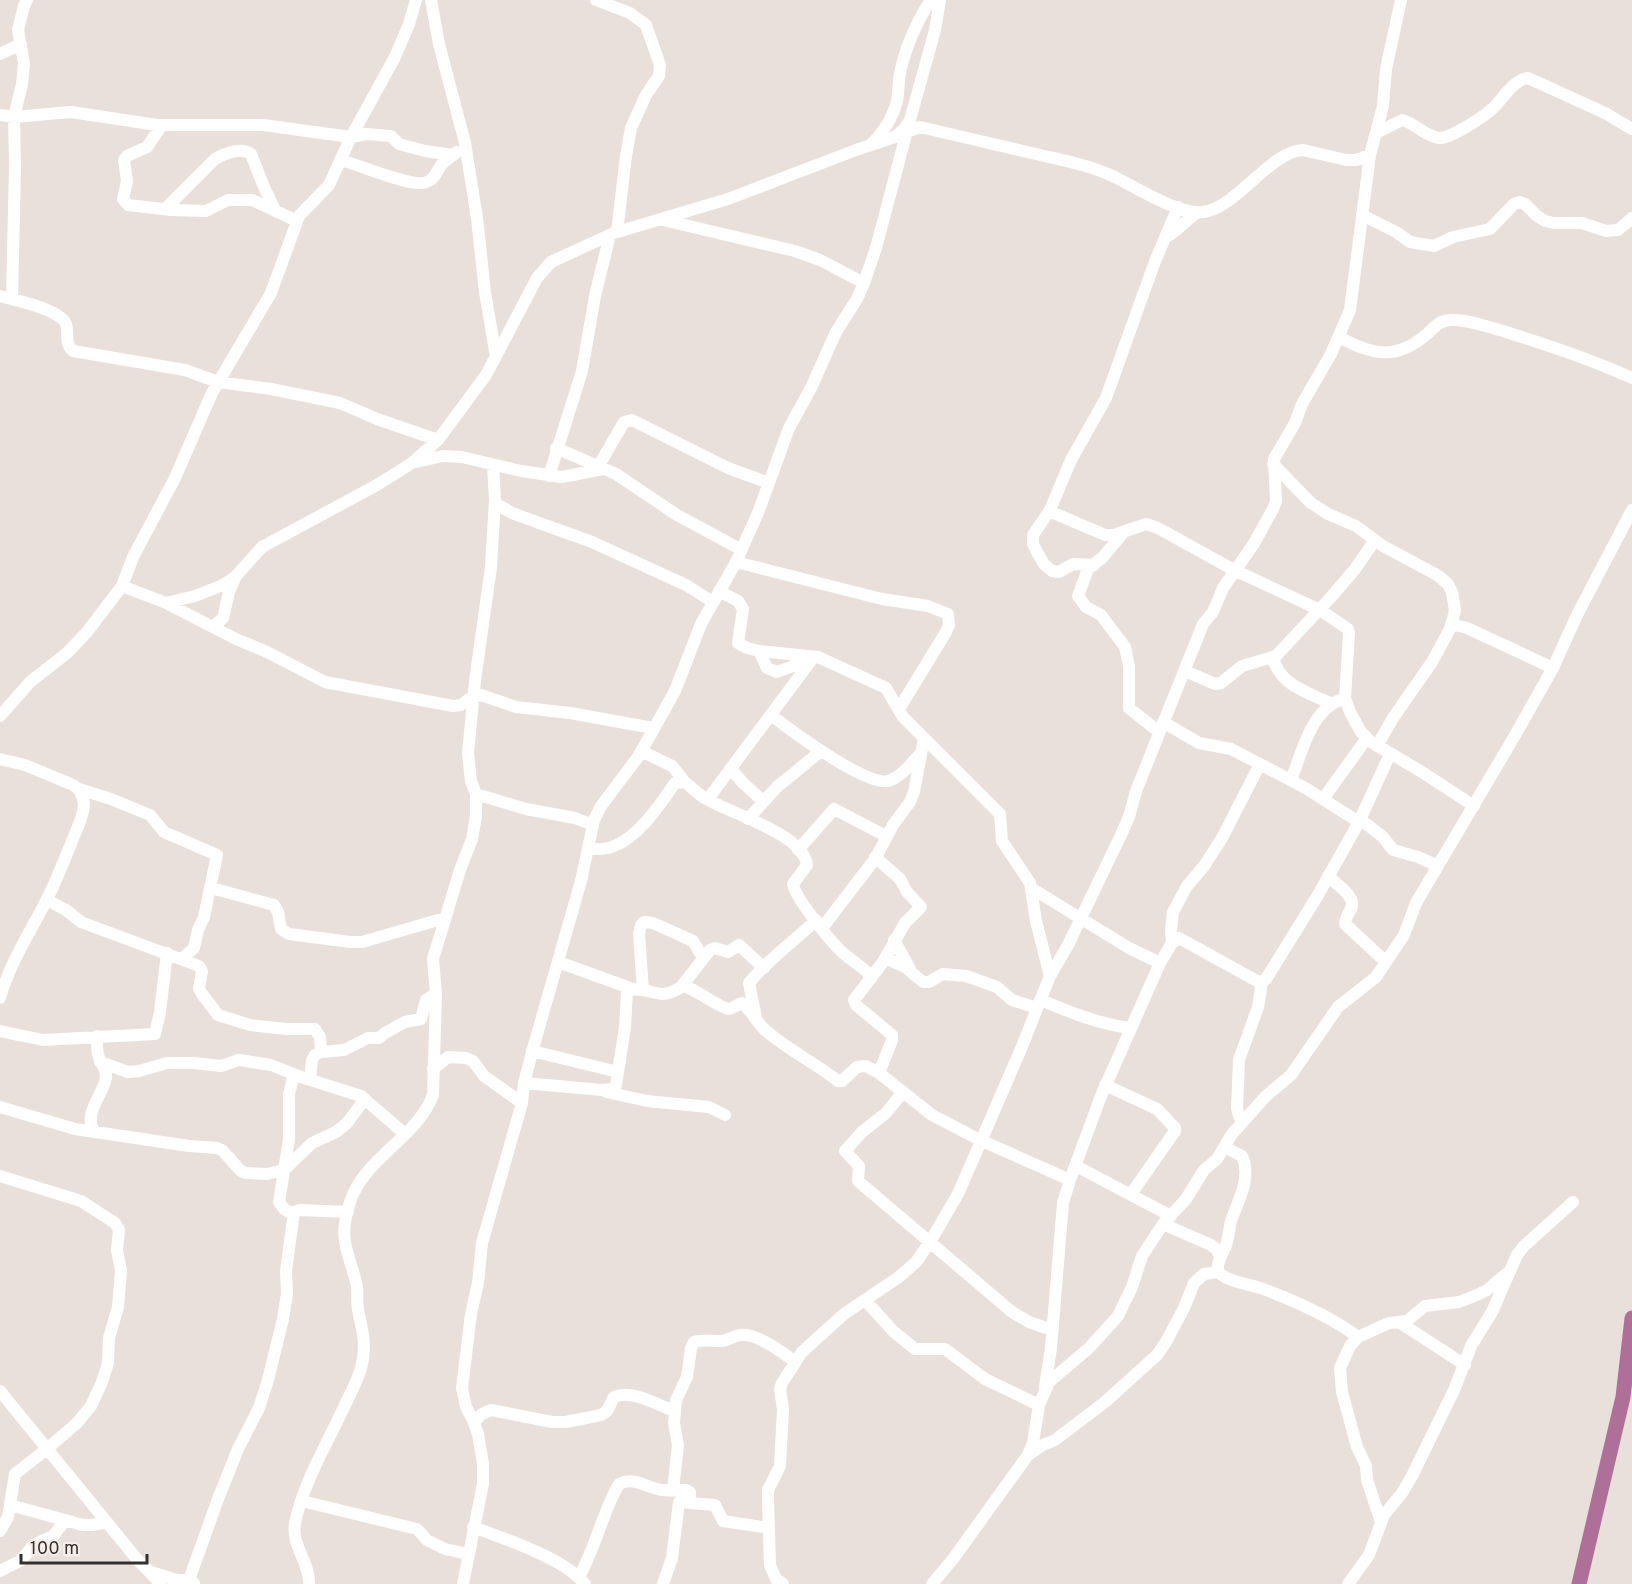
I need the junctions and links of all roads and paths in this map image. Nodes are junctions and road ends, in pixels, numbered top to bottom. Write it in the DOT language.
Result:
graph roads {
  1 [pos="416,0"];
  2 [pos="431,0"];
  3 [pos="596,0"];
  4 [pos="931,0"];
  5 [pos="940,0"];
  6 [pos="1401,0"];
  7 [pos="24,1"];
  8 [pos="21,44"];
  9 [pos="0,54"];
  10 [pos="0,115"];
  11 [pos="14,117"];
  12 [pos="162,125"];
  13 [pos="1632,129"];
  14 [pos="908,130"];
  15 [pos="1376,133"];
  16 [pos="351,137"];
  17 [pos="895,137"];
  18 [pos="466,145"];
  19 [pos="869,146"];
  20 [pos="453,155"];
  21 [pos="1370,155"];
  22 [pos="340,160"];
  23 [pos="1178,207"];
  24 [pos="165,209"];
  25 [pos="275,210"];
  26 [pos="1196,213"];
  27 [pos="1362,215"];
  28 [pos="1632,218"];
  29 [pos="661,219"];
  30 [pos="297,221"];
  31 [pos="614,233"];
  32 [pos="1165,237"];
  33 [pos="864,283"];
  34 [pos="6,298"];
  35 [pos="1339,337"];
  36 [pos="496,357"];
  37 [pos="1632,378"];
  38 [pos="218,382"];
  39 [pos="438,440"];
  40 [pos="556,448"];
  41 [pos="412,463"];
  42 [pos="1274,464"];
  43 [pos="493,465"];
  44 [pos="601,468"];
  45 [pos="549,476"];
  46 [pos="769,483"];
  47 [pos="495,503"];
  48 [pos="1632,510"];
  49 [pos="1048,511"];
  50 [pos="1123,533"];
  51 [pos="1375,540"];
  52 [pos="740,549"];
  53 [pos="735,562"];
  54 [pos="1094,565"];
  55 [pos="1234,570"];
  56 [pos="235,577"];
  57 [pos="122,586"];
  58 [pos="716,596"];
  59 [pos="166,603"];
  60 [pos="1320,610"];
  61 [pos="1451,624"];
  62 [pos="213,627"];
  63 [pos="759,651"];
  64 [pos="1274,657"];
  65 [pos="816,658"];
  66 [pos="1553,668"];
  67 [pos="1185,670"];
  68 [pos="473,698"];
  69 [pos="1345,698"];
  70 [pos="1330,704"];
  71 [pos="898,709"];
  72 [pos="771,715"];
  73 [pos="0,716"];
  74 [pos="1161,727"];
  75 [pos="653,728"];
  76 [pos="924,738"];
  77 [pos="1372,742"];
  78 [pos="641,751"];
  79 [pos="821,751"];
  80 [pos="920,754"];
  81 [pos="1390,754"];
  82 [pos="0,759"];
  83 [pos="1260,764"];
  84 [pos="731,769"];
  85 [pos="1291,780"];
  86 [pos="685,782"];
  87 [pos="79,789"];
  88 [pos="476,794"];
  89 [pos="708,799"];
  90 [pos="1323,799"];
  91 [pos="763,801"];
  92 [pos="1474,806"];
  93 [pos="748,819"];
  94 [pos="1359,820"];
  95 [pos="593,825"];
  96 [pos="886,836"];
  97 [pos="588,849"];
  98 [pos="798,850"];
  99 [pos="875,857"];
  100 [pos="1438,866"];
  101 [pos="1328,876"];
  102 [pos="211,888"];
  103 [pos="1031,888"];
  104 [pos="47,900"];
  105 [pos="1082,917"];
  106 [pos="445,918"];
  107 [pos="819,924"];
  108 [pos="894,940"];
  109 [pos="1172,942"];
  110 [pos="167,953"];
  111 [pos="703,958"];
  112 [pos="885,958"];
  113 [pos="182,959"];
  114 [pos="558,962"];
  115 [pos="1386,962"];
  116 [pos="1160,963"];
  117 [pos="764,968"];
  118 [pos="912,973"];
  119 [pos="1050,976"];
  120 [pos="872,977"];
  121 [pos="1262,982"];
  122 [pos="681,987"];
  123 [pos="638,989"];
  124 [pos="436,994"];
  125 [pos="0,998"];
  126 [pos="1039,1004"];
  127 [pos="756,1019"];
  128 [pos="1130,1028"];
  129 [pos="0,1031"];
  130 [pos="97,1036"];
  131 [pos="532,1051"];
  132 [pos="321,1052"];
  133 [pos="100,1062"];
  134 [pos="433,1069"];
  135 [pos="618,1072"];
  136 [pos="879,1073"];
  137 [pos="294,1074"];
  138 [pos="310,1079"];
  139 [pos="524,1083"];
  140 [pos="1106,1084"];
  141 [pos="602,1090"];
  142 [pos="903,1092"];
  143 [pos="365,1099"];
  144 [pos="522,1103"];
  145 [pos="0,1107"];
  146 [pos="725,1114"];
  147 [pos="1244,1119"];
  148 [pos="94,1132"];
  149 [pos="405,1134"];
  150 [pos="980,1140"];
  151 [pos="1224,1147"];
  152 [pos="1076,1166"];
  153 [pos="284,1170"];
  154 [pos="0,1176"];
  155 [pos="1070,1180"];
  156 [pos="1131,1194"];
  157 [pos="1573,1202"];
  158 [pos="348,1212"];
  159 [pos="293,1214"];
  160 [pos="1167,1220"];
  161 [pos="930,1242"];
  162 [pos="1221,1257"];
  163 [pos="1510,1271"];
  164 [pos="1218,1272"];
  165 [pos="865,1300"];
  166 [pos="1400,1322"];
  167 [pos="1053,1330"];
  168 [pos="1358,1337"];
  169 [pos="794,1361"];
  170 [pos="1465,1365"];
  171 [pos="1044,1389"];
  172 [pos="0,1391"];
  173 [pos="1038,1405"];
  174 [pos="674,1412"];
  175 [pos="474,1422"];
  176 [pos="48,1448"];
  177 [pos="1028,1455"];
  178 [pos="673,1490"];
  179 [pos="302,1501"];
  180 [pos="690,1501"];
  181 [pos="10,1505"];
  182 [pos="65,1521"];
  183 [pos="107,1522"];
  184 [pos="1381,1522"];
  185 [pos="473,1527"];
  186 [pos="769,1527"];
  187 [pos="0,1531"];
  188 [pos="468,1554"];
  189 [pos="148,1570"];
  190 [pos="0,1571"];
  191 [pos="192,1582"];
  192 [pos="582,1582"];
  193 [pos="161,1584"];
  194 [pos="309,1584"];
  195 [pos="463,1584"];
  196 [pos="663,1584"];
  197 [pos="783,1584"];
  198 [pos="932,1584"];
  199 [pos="1348,1584"];
  1 -- 16 [label="street"];
  2 -- 18 [label="street"];
  3 -- 31 [label="street"];
  4 -- 19 [label="street"];
  5 -- 17 [label="street"];
  6 -- 15 [label="street"];
  7 -- 8 [label="street"];
  8 -- 9 [label="street"];
  8 -- 11 [label="street"];
  10 -- 11 [label="street"];
  11 -- 12 [label="street"];
  11 -- 34 [label="street"];
  12 -- 16 [label="street"];
  12 -- 24 [label="street"];
  13 -- 15 [label="street"];
  14 -- 17 [label="street"];
  14 -- 23 [label="street"];
  14 -- 33 [label="street"];
  15 -- 21 [label="street"];
  16 -- 20 [label="street"];
  16 -- 22 [label="street"];
  17 -- 19 [label="street"];
  18 -- 20 [label="street"];
  18 -- 36 [label="street"];
  19 -- 29 [label="street"];
  20 -- 22 [label="street"];
  21 -- 26 [label="street"];
  21 -- 27 [label="street"];
  22 -- 30 [label="street"];
  23 -- 26 [label="street"];
  23 -- 32 [label="street"];
  24 -- 25 [label="street"];
  24 -- 25 [label="street"];
  25 -- 30 [label="street"];
  26 -- 32 [label="street"];
  27 -- 28 [label="street"];
  27 -- 35 [label="street"];
  29 -- 31 [label="street"];
  29 -- 33 [label="street"];
  30 -- 38 [label="street"];
  31 -- 36 [label="street"];
  31 -- 40 [label="street"];
  32 -- 49 [label="street"];
  33 -- 46 [label="street"];
  34 -- 38 [label="street"];
  35 -- 37 [label="street"];
  35 -- 42 [label="street"];
  36 -- 39 [label="street"];
  38 -- 39 [label="street"];
  38 -- 57 [label="street"];
  39 -- 41 [label="street"];
  40 -- 44 [label="street"];
  40 -- 45 [label="street"];
  41 -- 43 [label="street"];
  41 -- 56 [label="street"];
  42 -- 51 [label="street"];
  42 -- 55 [label="street"];
  43 -- 45 [label="street"];
  43 -- 47 [label="street"];
  44 -- 45 [label="street"];
  44 -- 46 [label="street"];
  44 -- 52 [label="street"];
  46 -- 52 [label="street"];
  47 -- 58 [label="street"];
  47 -- 68 [label="street"];
  48 -- 66 [label="street"];
  49 -- 50 [label="street"];
  49 -- 54 [label="street"];
  50 -- 54 [label="street"];
  50 -- 55 [label="street"];
  51 -- 60 [label="street"];
  51 -- 61 [label="street"];
  52 -- 53 [label="street"];
  53 -- 58 [label="street"];
  53 -- 71 [label="street"];
  54 -- 74 [label="street"];
  55 -- 60 [label="street"];
  55 -- 67 [label="street"];
  56 -- 59 [label="street"];
  56 -- 62 [label="street"];
  57 -- 59 [label="street"];
  57 -- 73 [label="street"];
  58 -- 63 [label="street"];
  58 -- 75 [label="street"];
  59 -- 62 [label="street"];
  60 -- 64 [label="street"];
  60 -- 69 [label="street"];
  61 -- 66 [label="street"];
  61 -- 77 [label="street"];
  62 -- 68 [label="street"];
  63 -- 65 [label="street"];
  63 -- 65 [label="street"];
  64 -- 67 [label="street"];
  64 -- 70 [label="street"];
  65 -- 71 [label="street"];
  65 -- 72 [label="street"];
  66 -- 92 [label="street"];
  67 -- 74 [label="street"];
  68 -- 75 [label="street"];
  68 -- 88 [label="street"];
  69 -- 70 [label="street"];
  69 -- 77 [label="street"];
  70 -- 85 [label="street"];
  71 -- 76 [label="street"];
  72 -- 79 [label="street"];
  72 -- 84 [label="street"];
  74 -- 83 [label="street"];
  74 -- 105 [label="street"];
  75 -- 78 [label="street"];
  76 -- 80 [label="street"];
  76 -- 103 [label="street"];
  77 -- 81 [label="street"];
  77 -- 90 [label="street"];
  78 -- 86 [label="street"];
  78 -- 95 [label="street"];
  79 -- 80 [label="street"];
  79 -- 91 [label="street"];
  80 -- 96 [label="street"];
  81 -- 92 [label="street"];
  81 -- 94 [label="street"];
  82 -- 87 [label="street"];
  83 -- 85 [label="street"];
  83 -- 109 [label="street"];
  84 -- 89 [label="street"];
  84 -- 91 [label="street"];
  85 -- 90 [label="street"];
  86 -- 89 [label="street"];
  86 -- 97 [label="street"];
  87 -- 102 [label="street"];
  87 -- 104 [label="street"];
  88 -- 95 [label="street"];
  88 -- 106 [label="street"];
  89 -- 93 [label="street"];
  90 -- 94 [label="street"];
  91 -- 93 [label="street"];
  92 -- 100 [label="street"];
  93 -- 98 [label="street"];
  94 -- 100 [label="street"];
  94 -- 101 [label="street"];
  95 -- 97 [label="street"];
  96 -- 98 [label="street"];
  96 -- 99 [label="street"];
  97 -- 114 [label="street"];
  98 -- 107 [label="street"];
  99 -- 107 [label="street"];
  99 -- 108 [label="street"];
  100 -- 115 [label="street"];
  101 -- 115 [label="street"];
  101 -- 121 [label="street"];
  102 -- 106 [label="street"];
  102 -- 113 [label="street"];
  103 -- 105 [label="street"];
  103 -- 119 [label="street"];
  104 -- 110 [label="street"];
  104 -- 125 [label="street"];
  105 -- 116 [label="street"];
  105 -- 119 [label="street"];
  106 -- 124 [label="street"];
  107 -- 117 [label="street"];
  107 -- 120 [label="street"];
  108 -- 112 [label="street"];
  108 -- 118 [label="street"];
  109 -- 116 [label="street"];
  109 -- 121 [label="street"];
  110 -- 113 [label="street"];
  110 -- 130 [label="street"];
  111 -- 117 [label="street"];
  111 -- 122 [label="street"];
  111 -- 123 [label="street"];
  112 -- 118 [label="street"];
  112 -- 120 [label="street"];
  113 -- 132 [label="street"];
  114 -- 123 [label="street"];
  114 -- 131 [label="street"];
  115 -- 147 [label="street"];
  116 -- 128 [label="street"];
  117 -- 127 [label="street"];
  118 -- 126 [label="street"];
  119 -- 126 [label="street"];
  120 -- 136 [label="street"];
  121 -- 147 [label="street"];
  122 -- 123 [label="street"];
  122 -- 127 [label="street"];
  123 -- 135 [label="street"];
  124 -- 132 [label="street"];
  124 -- 134 [label="street"];
  126 -- 128 [label="street"];
  126 -- 150 [label="street"];
  127 -- 136 [label="street"];
  128 -- 140 [label="street"];
  129 -- 130 [label="street"];
  130 -- 133 [label="street"];
  131 -- 135 [label="street"];
  131 -- 139 [label="street"];
  132 -- 138 [label="street"];
  133 -- 137 [label="street"];
  133 -- 148 [label="street"];
  134 -- 144 [label="street"];
  134 -- 149 [label="street"];
  135 -- 141 [label="street"];
  136 -- 142 [label="street"];
  137 -- 138 [label="street"];
  137 -- 153 [label="street"];
  138 -- 143 [label="street"];
  139 -- 141 [label="street"];
  139 -- 144 [label="street"];
  140 -- 152 [label="street"];
  140 -- 156 [label="street"];
  141 -- 146 [label="street"];
  142 -- 150 [label="street"];
  142 -- 161 [label="street"];
  143 -- 149 [label="street"];
  143 -- 153 [label="street"];
  144 -- 175 [label="street"];
  145 -- 148 [label="street"];
  147 -- 151 [label="street"];
  148 -- 153 [label="street"];
  149 -- 158 [label="street"];
  150 -- 155 [label="street"];
  150 -- 161 [label="street"];
  151 -- 160 [label="street"];
  151 -- 162 [label="street"];
  152 -- 155 [label="street"];
  152 -- 156 [label="street"];
  153 -- 159 [label="street"];
  154 -- 176 [label="street"];
  155 -- 167 [label="street"];
  156 -- 160 [label="street"];
  157 -- 163 [label="street"];
  158 -- 159 [label="street"];
  158 -- 179 [label="street"];
  159 -- 191 [label="street"];
  160 -- 162 [label="street"];
  160 -- 171 [label="street"];
  161 -- 165 [label="street"];
  161 -- 167 [label="street"];
  162 -- 164 [label="street"];
  163 -- 166 [label="street"];
  163 -- 170 [label="street"];
  164 -- 168 [label="street"];
  164 -- 177 [label="street"];
  165 -- 169 [label="street"];
  165 -- 173 [label="street"];
  166 -- 168 [label="street"];
  166 -- 170 [label="street"];
  167 -- 171 [label="street"];
  168 -- 184 [label="street"];
  169 -- 174 [label="street"];
  169 -- 186 [label="street"];
  170 -- 184 [label="street"];
  171 -- 173 [label="street"];
  172 -- 176 [label="street"];
  173 -- 177 [label="street"];
  174 -- 175 [label="street"];
  174 -- 178 [label="street"];
  175 -- 185 [label="street"];
  176 -- 181 [label="street"];
  176 -- 183 [label="street"];
  177 -- 198 [label="street"];
  178 -- 180 [label="street"];
  178 -- 192 [label="street"];
  179 -- 188 [label="street"];
  179 -- 194 [label="street"];
  180 -- 186 [label="street"];
  180 -- 196 [label="street"];
  181 -- 182 [label="street"];
  181 -- 187 [label="street"];
  182 -- 183 [label="street"];
  182 -- 190 [label="street"];
  183 -- 189 [label="street"];
  184 -- 199 [label="street"];
  185 -- 188 [label="street"];
  185 -- 192 [label="street"];
  186 -- 197 [label="street"];
  188 -- 195 [label="street"];
  189 -- 191 [label="street"];
  189 -- 193 [label="street"];
}
